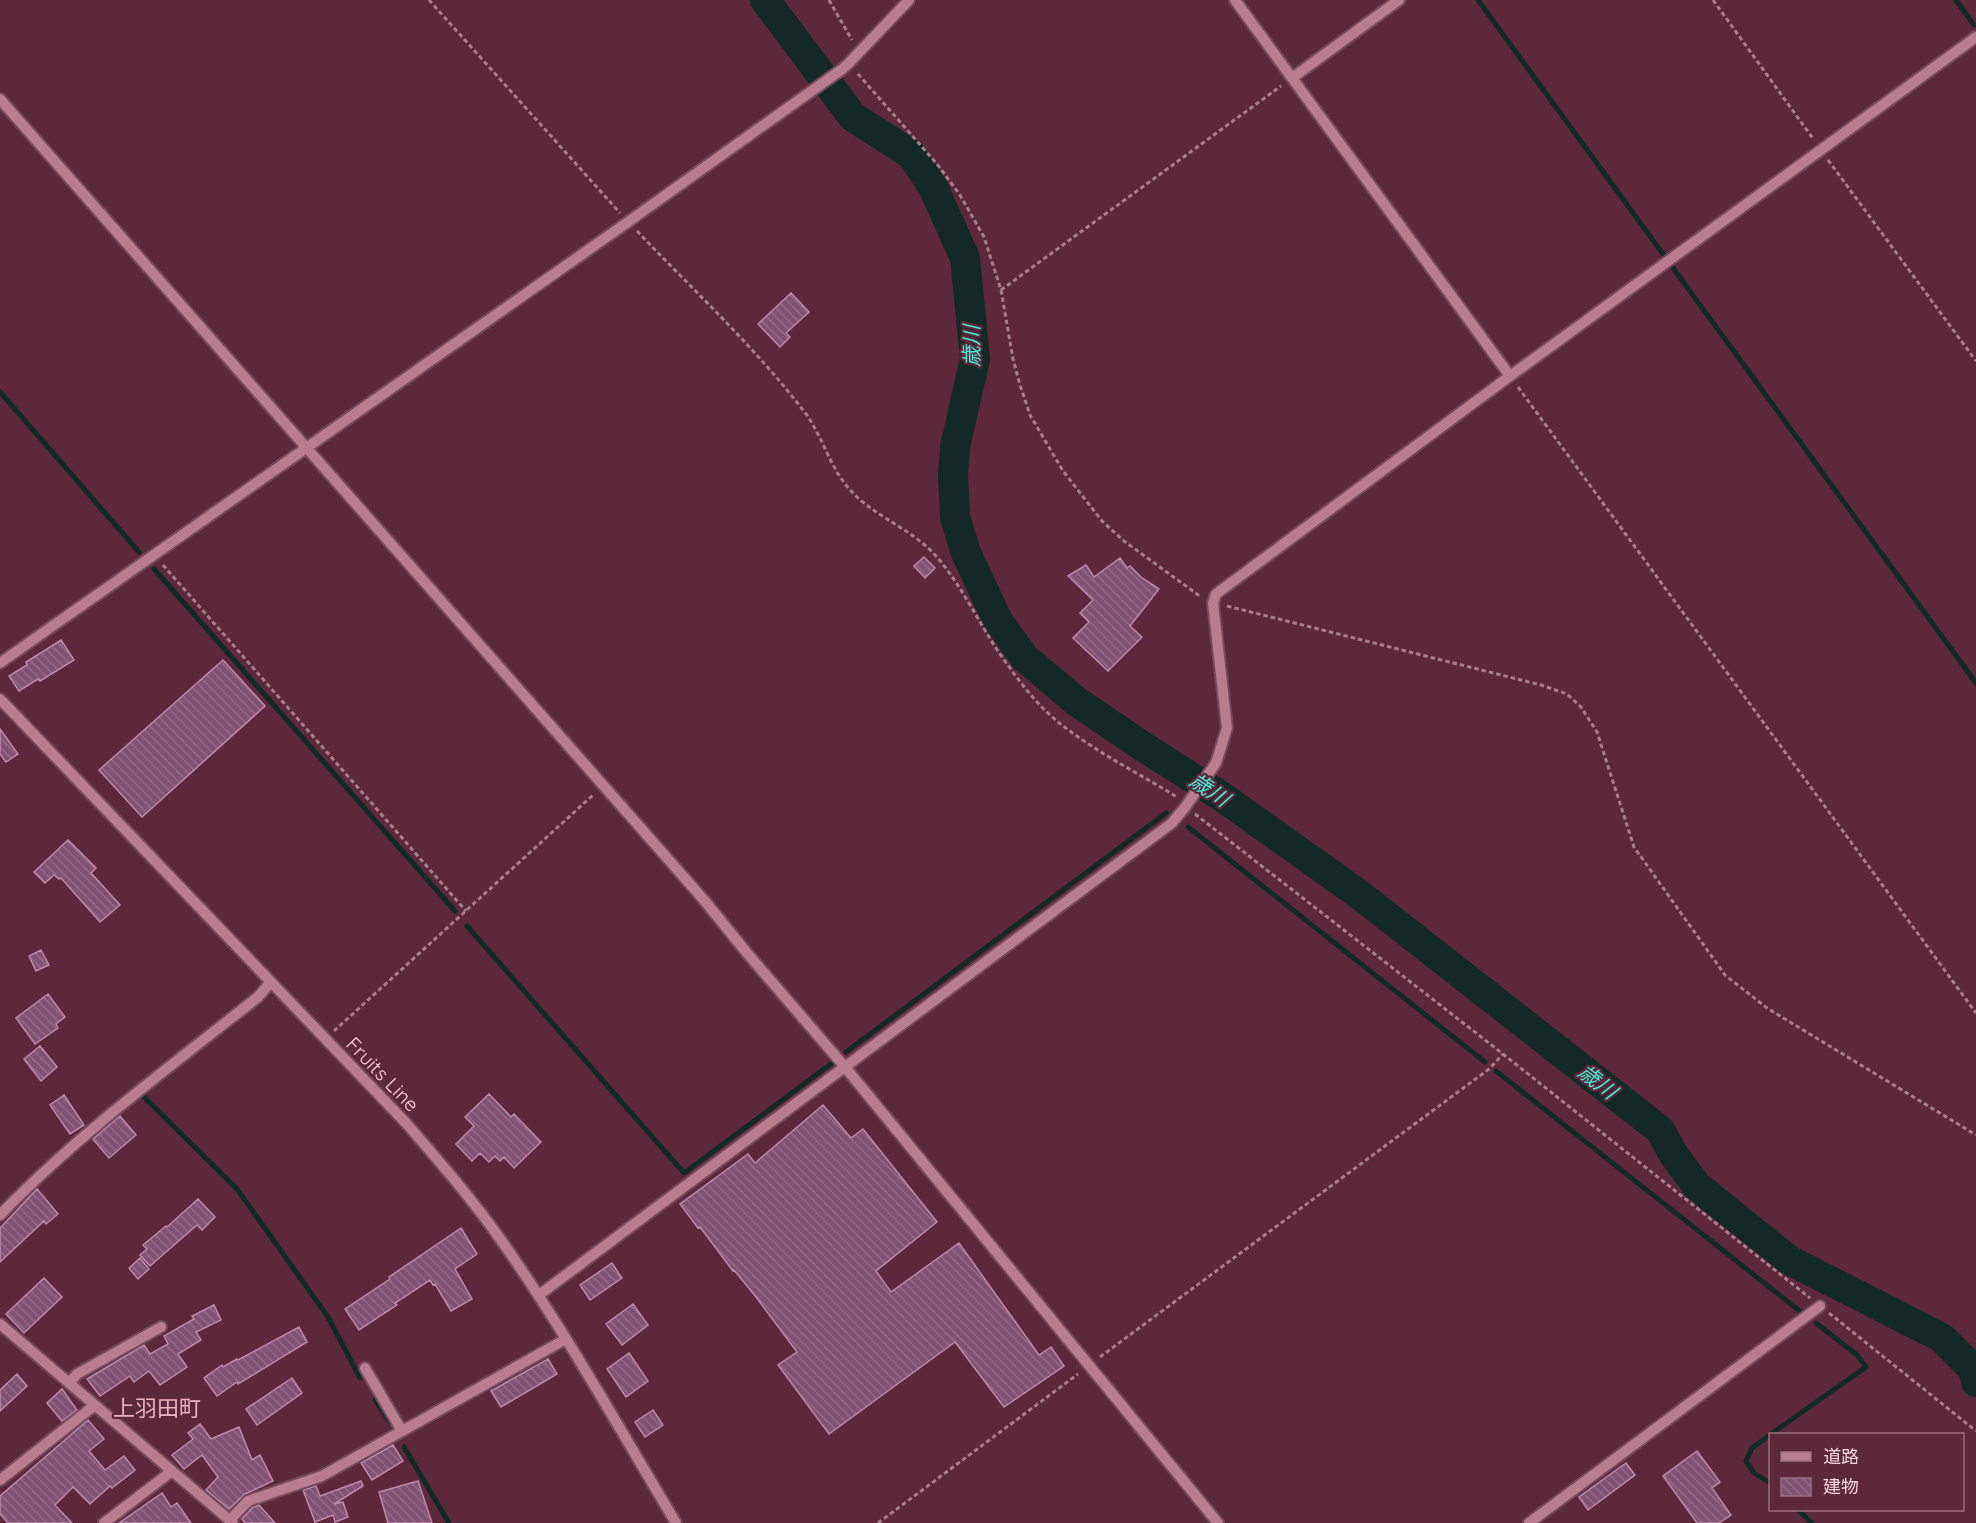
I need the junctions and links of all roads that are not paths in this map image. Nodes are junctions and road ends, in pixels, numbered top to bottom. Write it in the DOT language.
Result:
graph roads {
  1 [pos="909,0"];
  2 [pos="1235,0"];
  3 [pos="1399,0"];
  4 [pos="1976,37"];
  5 [pos="1292,78"];
  6 [pos="0,99"];
  7 [pos="1510,376"];
  8 [pos="306,448"];
  9 [pos="0,663"];
  10 [pos="0,699"];
  11 [pos="270,983"];
  12 [pos="845,1066"];
  13 [pos="0,1215"];
  14 [pos="539,1295"];
  15 [pos="1820,1306"];
  16 [pos="0,1324"];
  17 [pos="161,1327"];
  18 [pos="566,1340"];
  19 [pos="365,1368"];
  20 [pos="69,1383"];
  21 [pos="95,1405"];
  22 [pos="402,1431"];
  23 [pos="172,1471"];
  24 [pos="0,1480"];
  25 [pos="231,1522"];
  26 [pos="104,1523"];
  27 [pos="676,1523"];
  28 [pos="1218,1523"];
  29 [pos="1529,1523"];
  1 -- 8 [label="street"];
  2 -- 5 [label="street"];
  3 -- 5 [label="street"];
  4 -- 7 [label="street"];
  5 -- 7 [label="street"];
  6 -- 8 [label="street"];
  7 -- 12 [label="street"];
  8 -- 9 [label="street"];
  8 -- 12 [label="street"];
  10 -- 11 [label="street, Fruits Line"];
  11 -- 13 [label="street"];
  11 -- 14 [label="street, Fruits Line"];
  12 -- 14 [label="street"];
  12 -- 28 [label="street"];
  14 -- 18 [label="street, Fruits Line"];
  15 -- 29 [label="street"];
  16 -- 20 [label="street"];
  17 -- 20 [label="street"];
  18 -- 22 [label="street"];
  18 -- 27 [label="street, Fruits Line"];
  19 -- 22 [label="street"];
  20 -- 21 [label="street"];
  21 -- 23 [label="street"];
  21 -- 24 [label="street"];
  22 -- 25 [label="street"];
  23 -- 25 [label="street"];
  23 -- 26 [label="street"];
}
